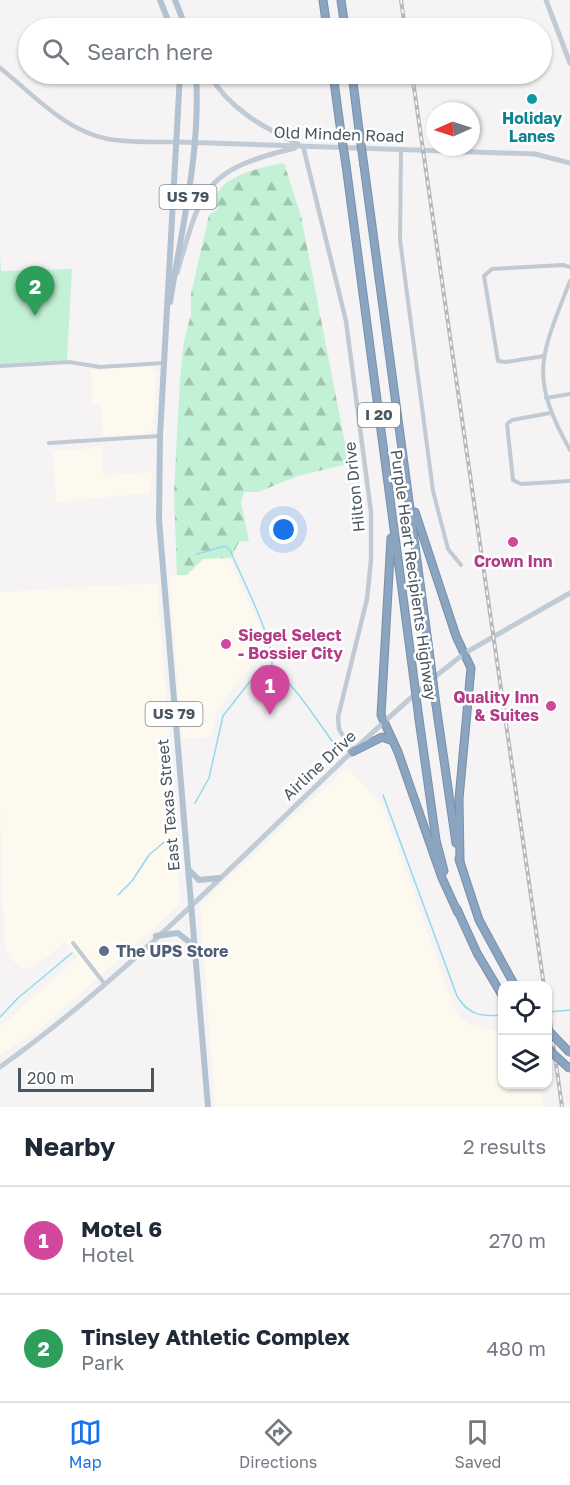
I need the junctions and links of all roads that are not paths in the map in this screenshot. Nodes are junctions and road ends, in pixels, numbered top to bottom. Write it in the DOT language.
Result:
graph roads {
  1 [pos="160,0"];
  2 [pos="175,0"];
  3 [pos="323,0"];
  4 [pos="341,0"];
  5 [pos="546,0"];
  6 [pos="167,18"];
  7 [pos="183,18"];
  8 [pos="326,18"];
  9 [pos="344,18"];
  10 [pos="570,63"];
  11 [pos="0,68"];
  12 [pos="18,83"];
  13 [pos="20,84"];
  14 [pos="180,84"];
  15 [pos="196,84"];
  16 [pos="216,84"];
  17 [pos="334,84"];
  18 [pos="353,84"];
  19 [pos="178,142"];
  20 [pos="193,142"];
  21 [pos="303,146"];
  22 [pos="401,150"];
  23 [pos="570,164"];
  24 [pos="570,267"];
  25 [pos="570,281"];
  26 [pos="172,294"];
  27 [pos="168,320"];
  28 [pos="544,356"];
  29 [pos="165,363"];
  30 [pos="0,366"];
  31 [pos="570,394"];
  32 [pos="546,398"];
  33 [pos="550,413"];
  34 [pos="160,436"];
  35 [pos="49,443"];
  36 [pos="570,450"];
  37 [pos="403,457"];
  38 [pos="570,481"];
  39 [pos="390,500"];
  40 [pos="461,566"];
  41 [pos="570,593"];
  42 [pos="465,653"];
  43 [pos="385,721"];
  44 [pos="352,752"];
  45 [pos="398,752"];
  46 [pos="460,862"];
  47 [pos="187,867"];
  48 [pos="219,878"];
  49 [pos="190,905"];
  50 [pos="458,913"];
  51 [pos="156,936"];
  52 [pos="73,943"];
  53 [pos="194,946"];
  54 [pos="512,981"];
  55 [pos="104,983"];
  56 [pos="498,989"];
  57 [pos="552,1034"];
  58 [pos="552,1053"];
  59 [pos="570,1053"];
  60 [pos="1,1065"];
  61 [pos="570,1069"];
  62 [pos="208,1107"];
  1 -- 6 [label="main road"];
  2 -- 7 [label="main road"];
  3 -- 8 [label="highway"];
  4 -- 9 [label="highway"];
  5 -- 10 [label="main road"];
  11 -- 12 [label="street"];
  13 -- 19 [label="street"];
  14 -- 19 [label="main road, East Texas Street / US 79"];
  15 -- 20 [label="main road, East Texas Street / US 79"];
  16 -- 21 [label="main road"];
  17 -- 39 [label="highway, Purple Heart Recipients Highway / I 20, bridge"];
  18 -- 37 [label="highway, Purple Heart Recipients Highway / I 20, bridge"];
  19 -- 20 [label="main road, Old Minden Road"];
  19 -- 27 [label="main road, East Texas Street / US 79"];
  20 -- 21 [label="main road, Old Minden Road"];
  20 -- 26 [label="main road, East Texas Street / US 79"];
  21 -- 22 [label="main road, Old Minden Road"];
  21 -- 26 [label="main road"];
  21 -- 44 [label="street, Hilton Drive"];
  22 -- 23 [label="main road, Old Minden Road"];
  22 -- 40 [label="street"];
  24 -- 28 [label="street"];
  25 -- 28 [label="street"];
  26 -- 27 [label="main road, East Texas Street / US 79"];
  27 -- 29 [label="main road, East Texas Street / US 79"];
  28 -- 32 [label="street"];
  29 -- 30 [label="street"];
  29 -- 34 [label="main road, East Texas Street / US 79"];
  31 -- 32 [label="street"];
  32 -- 33 [label="street"];
  33 -- 36 [label="street"];
  33 -- 38 [label="street"];
  34 -- 35 [label="street"];
  34 -- 47 [label="main road, East Texas Street / US 79"];
  37 -- 42 [label="highway"];
  37 -- 46 [label="highway, Purple Heart Recipients Highway / I 20, bridge"];
  39 -- 43 [label="highway"];
  39 -- 50 [label="highway, Purple Heart Recipients Highway / I 20, bridge"];
  41 -- 42 [label="main road, Airline Drive"];
  42 -- 43 [label="main road, Airline Drive"];
  42 -- 46 [label="highway"];
  43 -- 44 [label="main road, Airline Drive"];
  43 -- 45 [label="highway"];
  44 -- 45 [label="highway"];
  44 -- 48 [label="main road, Airline Drive"];
  45 -- 50 [label="highway"];
  46 -- 54 [label="highway, Purple Heart Recipients Highway / I 20"];
  47 -- 48 [label="main road"];
  47 -- 49 [label="main road, East Texas Street / US 79"];
  48 -- 49 [label="main road, Airline Drive"];
  49 -- 51 [label="main road, Airline Drive"];
  49 -- 53 [label="main road, East Texas Street / US 79"];
  50 -- 56 [label="highway, Purple Heart Recipients Highway / I 20"];
  51 -- 53 [label="main road"];
  51 -- 55 [label="main road, Airline Drive"];
  52 -- 55 [label="street"];
  53 -- 62 [label="main road, East Texas Street / US 79"];
  55 -- 60 [label="main road, Airline Drive"];
  57 -- 59 [label="highway, bridge"];
  58 -- 61 [label="highway, bridge"];
}
